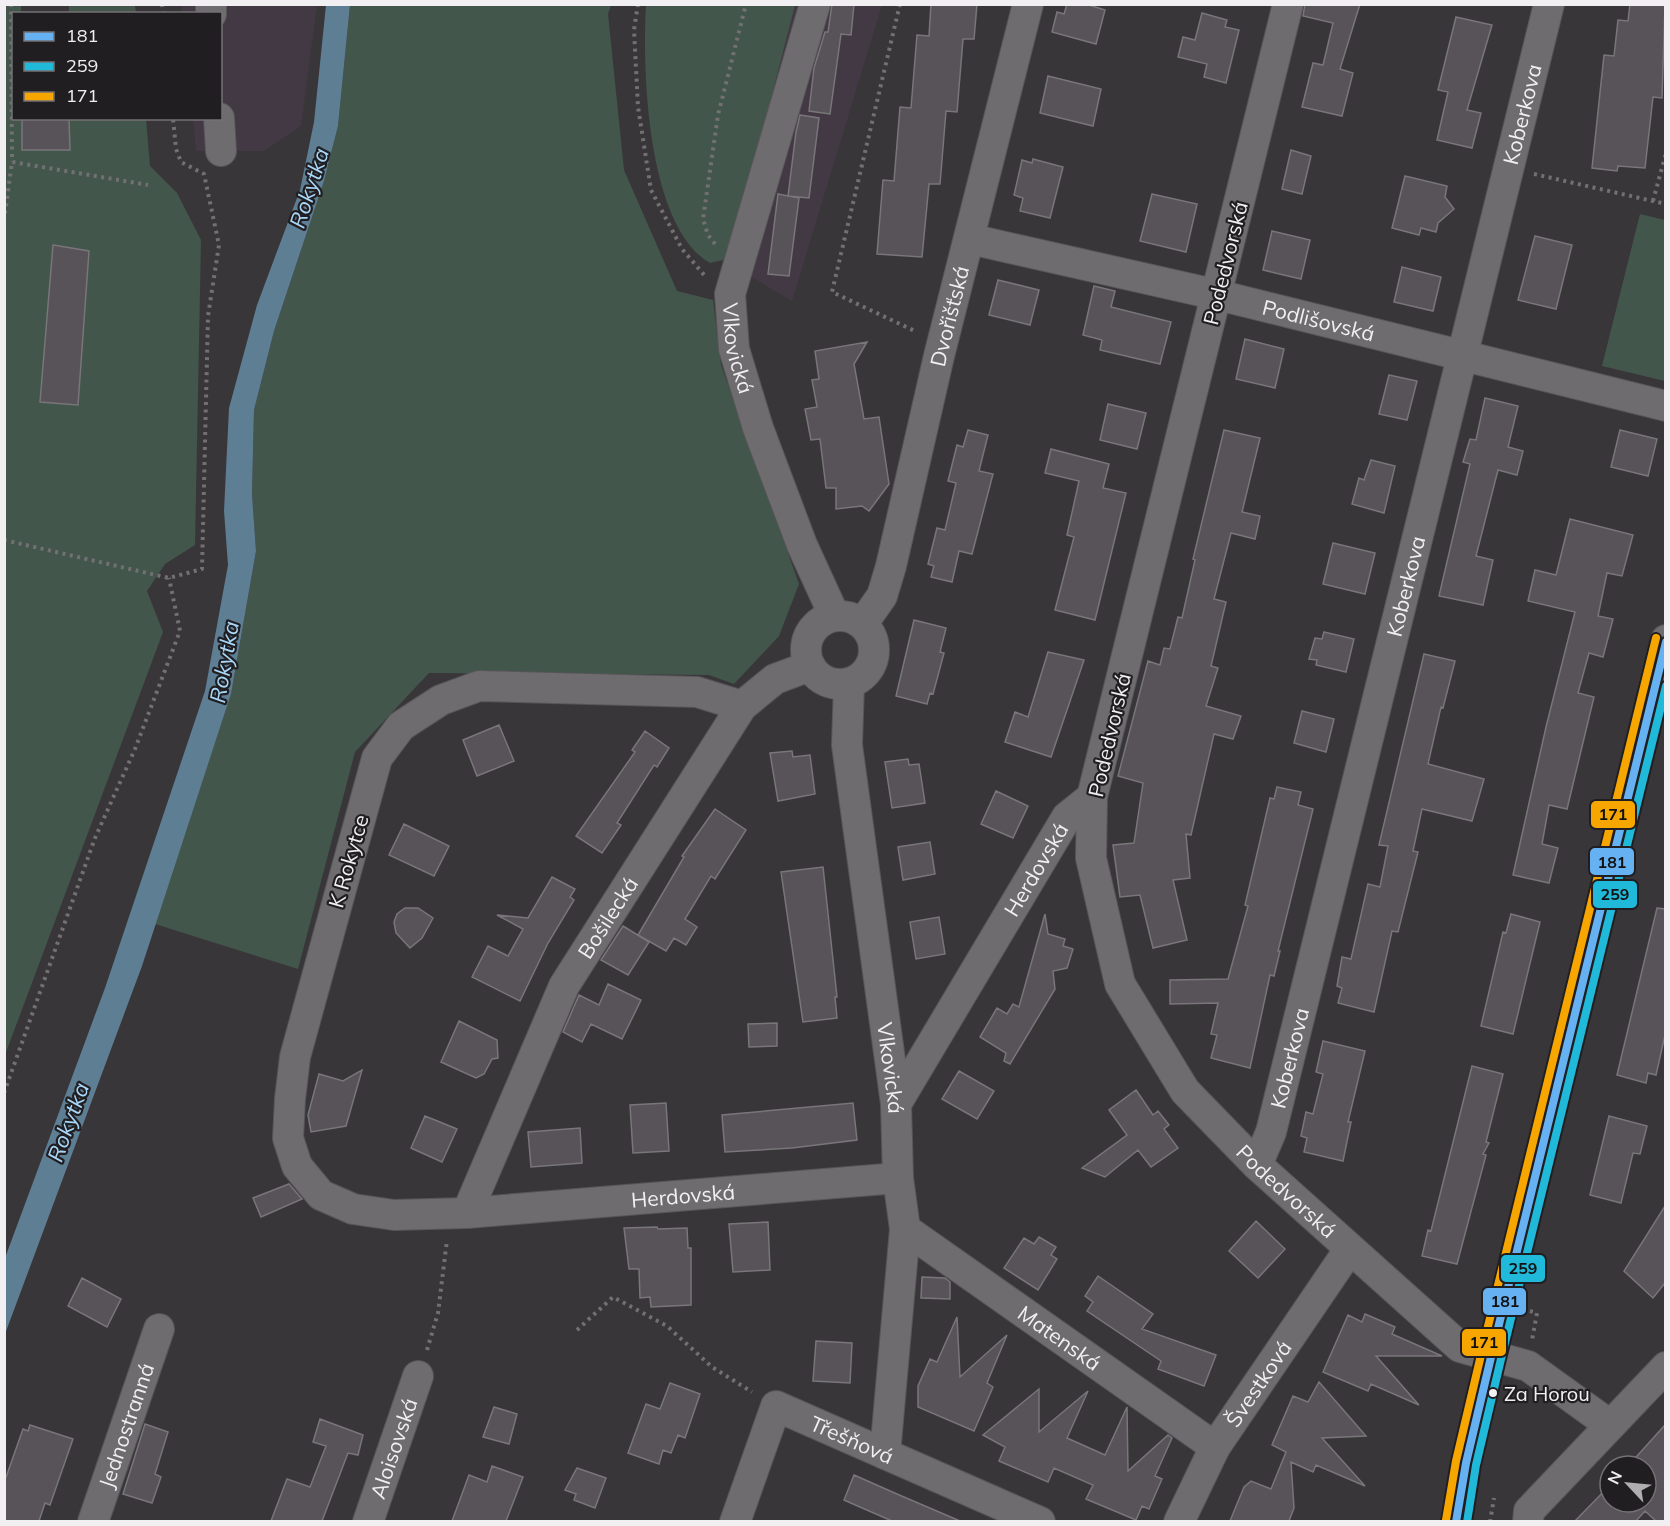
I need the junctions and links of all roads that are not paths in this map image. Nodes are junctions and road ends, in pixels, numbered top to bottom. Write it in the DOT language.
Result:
graph roads {
  1 [pos="815,4"];
  2 [pos="1028,4"];
  3 [pos="1288,4"];
  4 [pos="1549,4"];
  5 [pos="219,120"];
  6 [pos="221,151"];
  7 [pos="970,239"];
  8 [pos="1218,295"];
  9 [pos="1461,357"];
  10 [pos="1665,406"];
  11 [pos="834,615"];
  12 [pos="863,623"];
  13 [pos="1665,640"];
  14 [pos="810,666"];
  15 [pos="849,683"];
  16 [pos="742,706"];
  17 [pos="1092,797"];
  18 [pos="896,1104"];
  19 [pos="1257,1165"];
  20 [pos="898,1178"];
  21 [pos="467,1214"];
  22 [pos="905,1229"];
  23 [pos="1349,1250"];
  24 [pos="159,1329"];
  25 [pos="1491,1357"];
  26 [pos="1665,1368"];
  27 [pos="418,1376"];
  28 [pos="1610,1425"];
  29 [pos="1215,1447"];
  30 [pos="885,1454"];
  31 [pos="93,1521"];
  32 [pos="368,1521"];
  33 [pos="735,1521"];
  34 [pos="1040,1521"];
  35 [pos="1179,1521"];
  36 [pos="1456,1521"];
  37 [pos="1528,1521"];
  1 -- 11 [label="street, Vlkovická"];
  2 -- 7 [label="street, Dvořišťská"];
  3 -- 8 [label="street, Podedvorská"];
  4 -- 9 [label="street, Koberkova"];
  5 -- 6 [label="street"];
  7 -- 8 [label="street, Podlišovská"];
  7 -- 12 [label="street, Dvořišťská"];
  8 -- 9 [label="street, Podlišovská"];
  8 -- 17 [label="street, Podedvorská"];
  9 -- 10 [label="street, Podlišovská"];
  9 -- 19 [label="street, Koberkova"];
  11 -- 12 [label="street"];
  11 -- 14 [label="street"];
  12 -- 15 [label="street"];
  13 -- 25 [label="street"];
  14 -- 15 [label="street"];
  14 -- 16 [label="street, Bošilecká"];
  15 -- 18 [label="street, Vlkovická"];
  16 -- 21 [label="street, Bošilecká"];
  16 -- 21 [label="street, K Rokytce"];
  17 -- 18 [label="street, Herdovská"];
  17 -- 19 [label="street, Podedvorská"];
  18 -- 20 [label="street, Vlkovická"];
  19 -- 23 [label="street, Podedvorská"];
  20 -- 21 [label="street, Herdovská"];
  20 -- 22 [label="street, Vlkovická"];
  22 -- 29 [label="street, Matenská"];
  22 -- 30 [label="street, Vlkovická"];
  23 -- 25 [label="street, Podedvorská"];
  23 -- 29 [label="street, Švestková"];
  24 -- 31 [label="street, Jednostranná"];
  25 -- 28 [label="street, Podedvorská"];
  25 -- 36 [label="street"];
  26 -- 28 [label="street"];
  27 -- 32 [label="street, Aloisovská"];
  28 -- 37 [label="street"];
  29 -- 35 [label="street, Švestková"];
  30 -- 33 [label="street, Třešňová"];
  30 -- 34 [label="street, Třešňová"];
}
